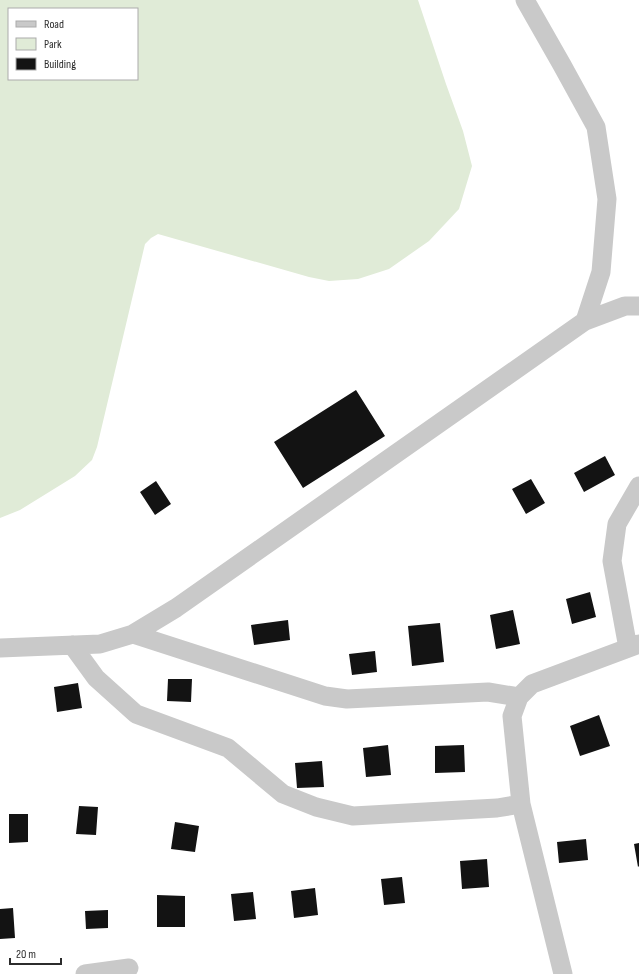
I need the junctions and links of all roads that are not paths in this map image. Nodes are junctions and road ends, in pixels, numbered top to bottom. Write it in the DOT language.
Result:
graph roads {
  1 [pos="525,0"];
  2 [pos="639,306"];
  3 [pos="585,321"];
  4 [pos="639,486"];
  5 [pos="133,634"];
  6 [pos="72,645"];
  7 [pos="633,646"];
  8 [pos="0,648"];
  9 [pos="519,696"];
  10 [pos="521,804"];
  11 [pos="129,968"];
  12 [pos="85,974"];
  13 [pos="563,974"];
  1 -- 3 [label="street"];
  2 -- 3 [label="street"];
  3 -- 5 [label="street"];
  4 -- 7 [label="street"];
  5 -- 6 [label="street"];
  5 -- 9 [label="street"];
  6 -- 8 [label="street"];
  6 -- 10 [label="street"];
  7 -- 9 [label="street"];
  9 -- 10 [label="street"];
  10 -- 13 [label="street"];
  11 -- 12 [label="street"];
}
